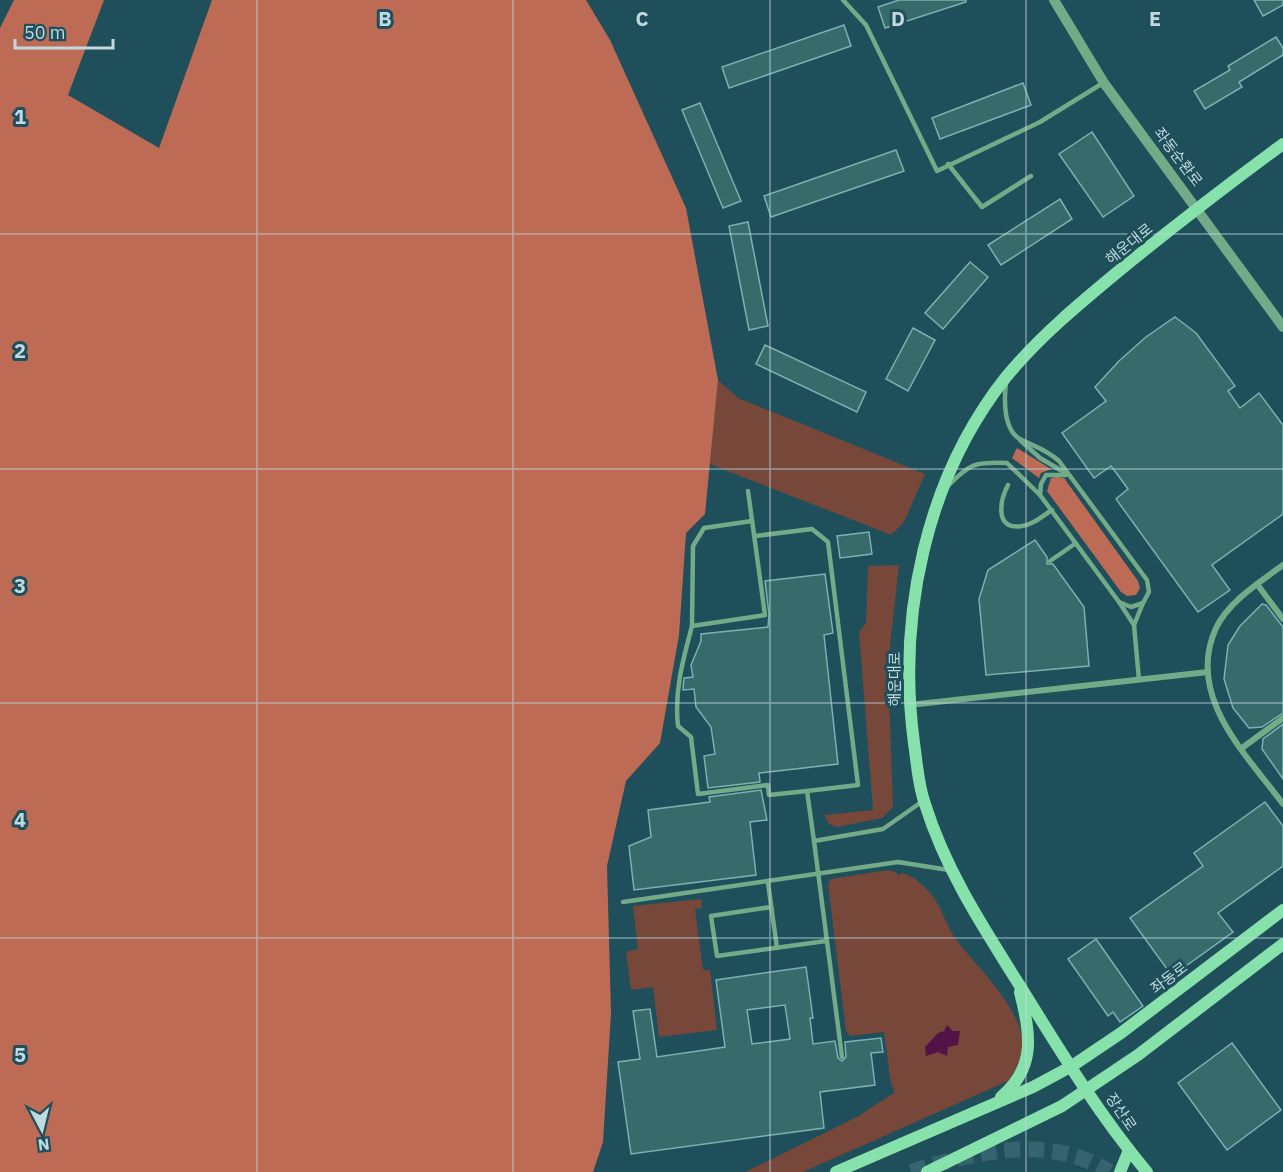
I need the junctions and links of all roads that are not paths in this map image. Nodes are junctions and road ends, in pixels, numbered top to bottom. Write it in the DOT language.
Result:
graph roads {
  1 [pos="843,0"];
  2 [pos="1054,0"];
  3 [pos="1104,83"];
  4 [pos="1283,144"];
  5 [pos="948,164"];
  6 [pos="1031,176"];
  7 [pos="1197,207"];
  8 [pos="1283,327"];
  9 [pos="1007,376"];
  10 [pos="1019,439"];
  11 [pos="1069,475"];
  12 [pos="1008,485"];
  13 [pos="748,491"];
  14 [pos="1040,495"];
  15 [pos="939,496"];
  16 [pos="1052,510"];
  17 [pos="752,521"];
  18 [pos="754,536"];
  19 [pos="1076,543"];
  20 [pos="1050,561"];
  21 [pos="1283,565"];
  22 [pos="1257,584"];
  23 [pos="1119,602"];
  24 [pos="1143,603"];
  25 [pos="1283,619"];
  26 [pos="1134,625"];
  27 [pos="692,626"];
  28 [pos="1208,672"];
  29 [pos="1139,680"];
  30 [pos="909,705"];
  31 [pos="1283,718"];
  32 [pos="1242,748"];
  33 [pos="807,790"];
  34 [pos="923,801"];
  35 [pos="1283,804"];
  36 [pos="814,841"];
  37 [pos="950,870"];
  38 [pos="818,875"];
  39 [pos="768,883"];
  40 [pos="623,902"];
  41 [pos="771,907"];
  42 [pos="1283,910"];
  43 [pos="826,941"];
  44 [pos="1283,944"];
  45 [pos="777,948"];
  46 [pos="1018,982"];
  47 [pos="842,1057"];
  48 [pos="1072,1066"];
  49 [pos="1087,1089"];
  50 [pos="992,1105"];
  51 [pos="1129,1150"];
  52 [pos="861,1167"];
  53 [pos="836,1172"];
  54 [pos="927,1172"];
  55 [pos="1120,1172"];
  56 [pos="1147,1172"];
  1 -- 5 [label="lane"];
  2 -- 3 [label="street, 좌동순환로"];
  3 -- 5 [label="lane"];
  3 -- 7 [label="street, 좌동순환로"];
  4 -- 7 [label="main road, 해운대로"];
  5 -- 6 [label="lane"];
  7 -- 8 [label="street, 좌동순환로"];
  7 -- 9 [label="main road, 해운대로"];
  9 -- 10 [label="lane"];
  9 -- 15 [label="main road, 해운대로"];
  10 -- 11 [label="lane"];
  10 -- 11 [label="lane"];
  11 -- 14 [label="lane"];
  11 -- 24 [label="lane"];
  12 -- 16 [label="lane"];
  13 -- 17 [label="lane"];
  14 -- 15 [label="lane"];
  14 -- 16 [label="lane"];
  15 -- 30 [label="main road, 해운대로"];
  16 -- 19 [label="lane"];
  17 -- 18 [label="lane"];
  17 -- 27 [label="lane"];
  18 -- 27 [label="lane"];
  18 -- 33 [label="lane"];
  19 -- 20 [label="lane"];
  19 -- 23 [label="lane"];
  21 -- 22 [label="street"];
  22 -- 25 [label="street"];
  22 -- 28 [label="street"];
  23 -- 24 [label="lane"];
  23 -- 26 [label="lane"];
  24 -- 26 [label="lane"];
  26 -- 29 [label="lane"];
  27 -- 33 [label="lane"];
  28 -- 29 [label="street"];
  28 -- 32 [label="street"];
  29 -- 30 [label="street"];
  30 -- 34 [label="main road, 해운대로"];
  31 -- 32 [label="street"];
  32 -- 35 [label="street"];
  33 -- 36 [label="lane"];
  34 -- 36 [label="lane"];
  34 -- 37 [label="main road, 해운대로"];
  36 -- 38 [label="lane"];
  37 -- 38 [label="lane"];
  37 -- 46 [label="main road, 해운대로"];
  38 -- 39 [label="lane"];
  38 -- 43 [label="lane"];
  39 -- 40 [label="lane"];
  39 -- 41 [label="lane"];
  41 -- 45 [label="lane"];
  41 -- 45 [label="lane"];
  42 -- 48 [label="main road, 좌동로"];
  43 -- 45 [label="lane"];
  43 -- 47 [label="lane"];
  44 -- 49 [label="main road"];
  46 -- 48 [label="main road, 해운대로"];
  46 -- 50 [label="main road"];
  48 -- 49 [label="main road, 장산로"];
  48 -- 50 [label="main road"];
  49 -- 51 [label="main road, 장산로"];
  49 -- 54 [label="main road"];
  50 -- 52 [label="main road"];
  51 -- 55 [label="main road"];
  51 -- 56 [label="main road, 장산로"];
  52 -- 53 [label="main road"];
}
